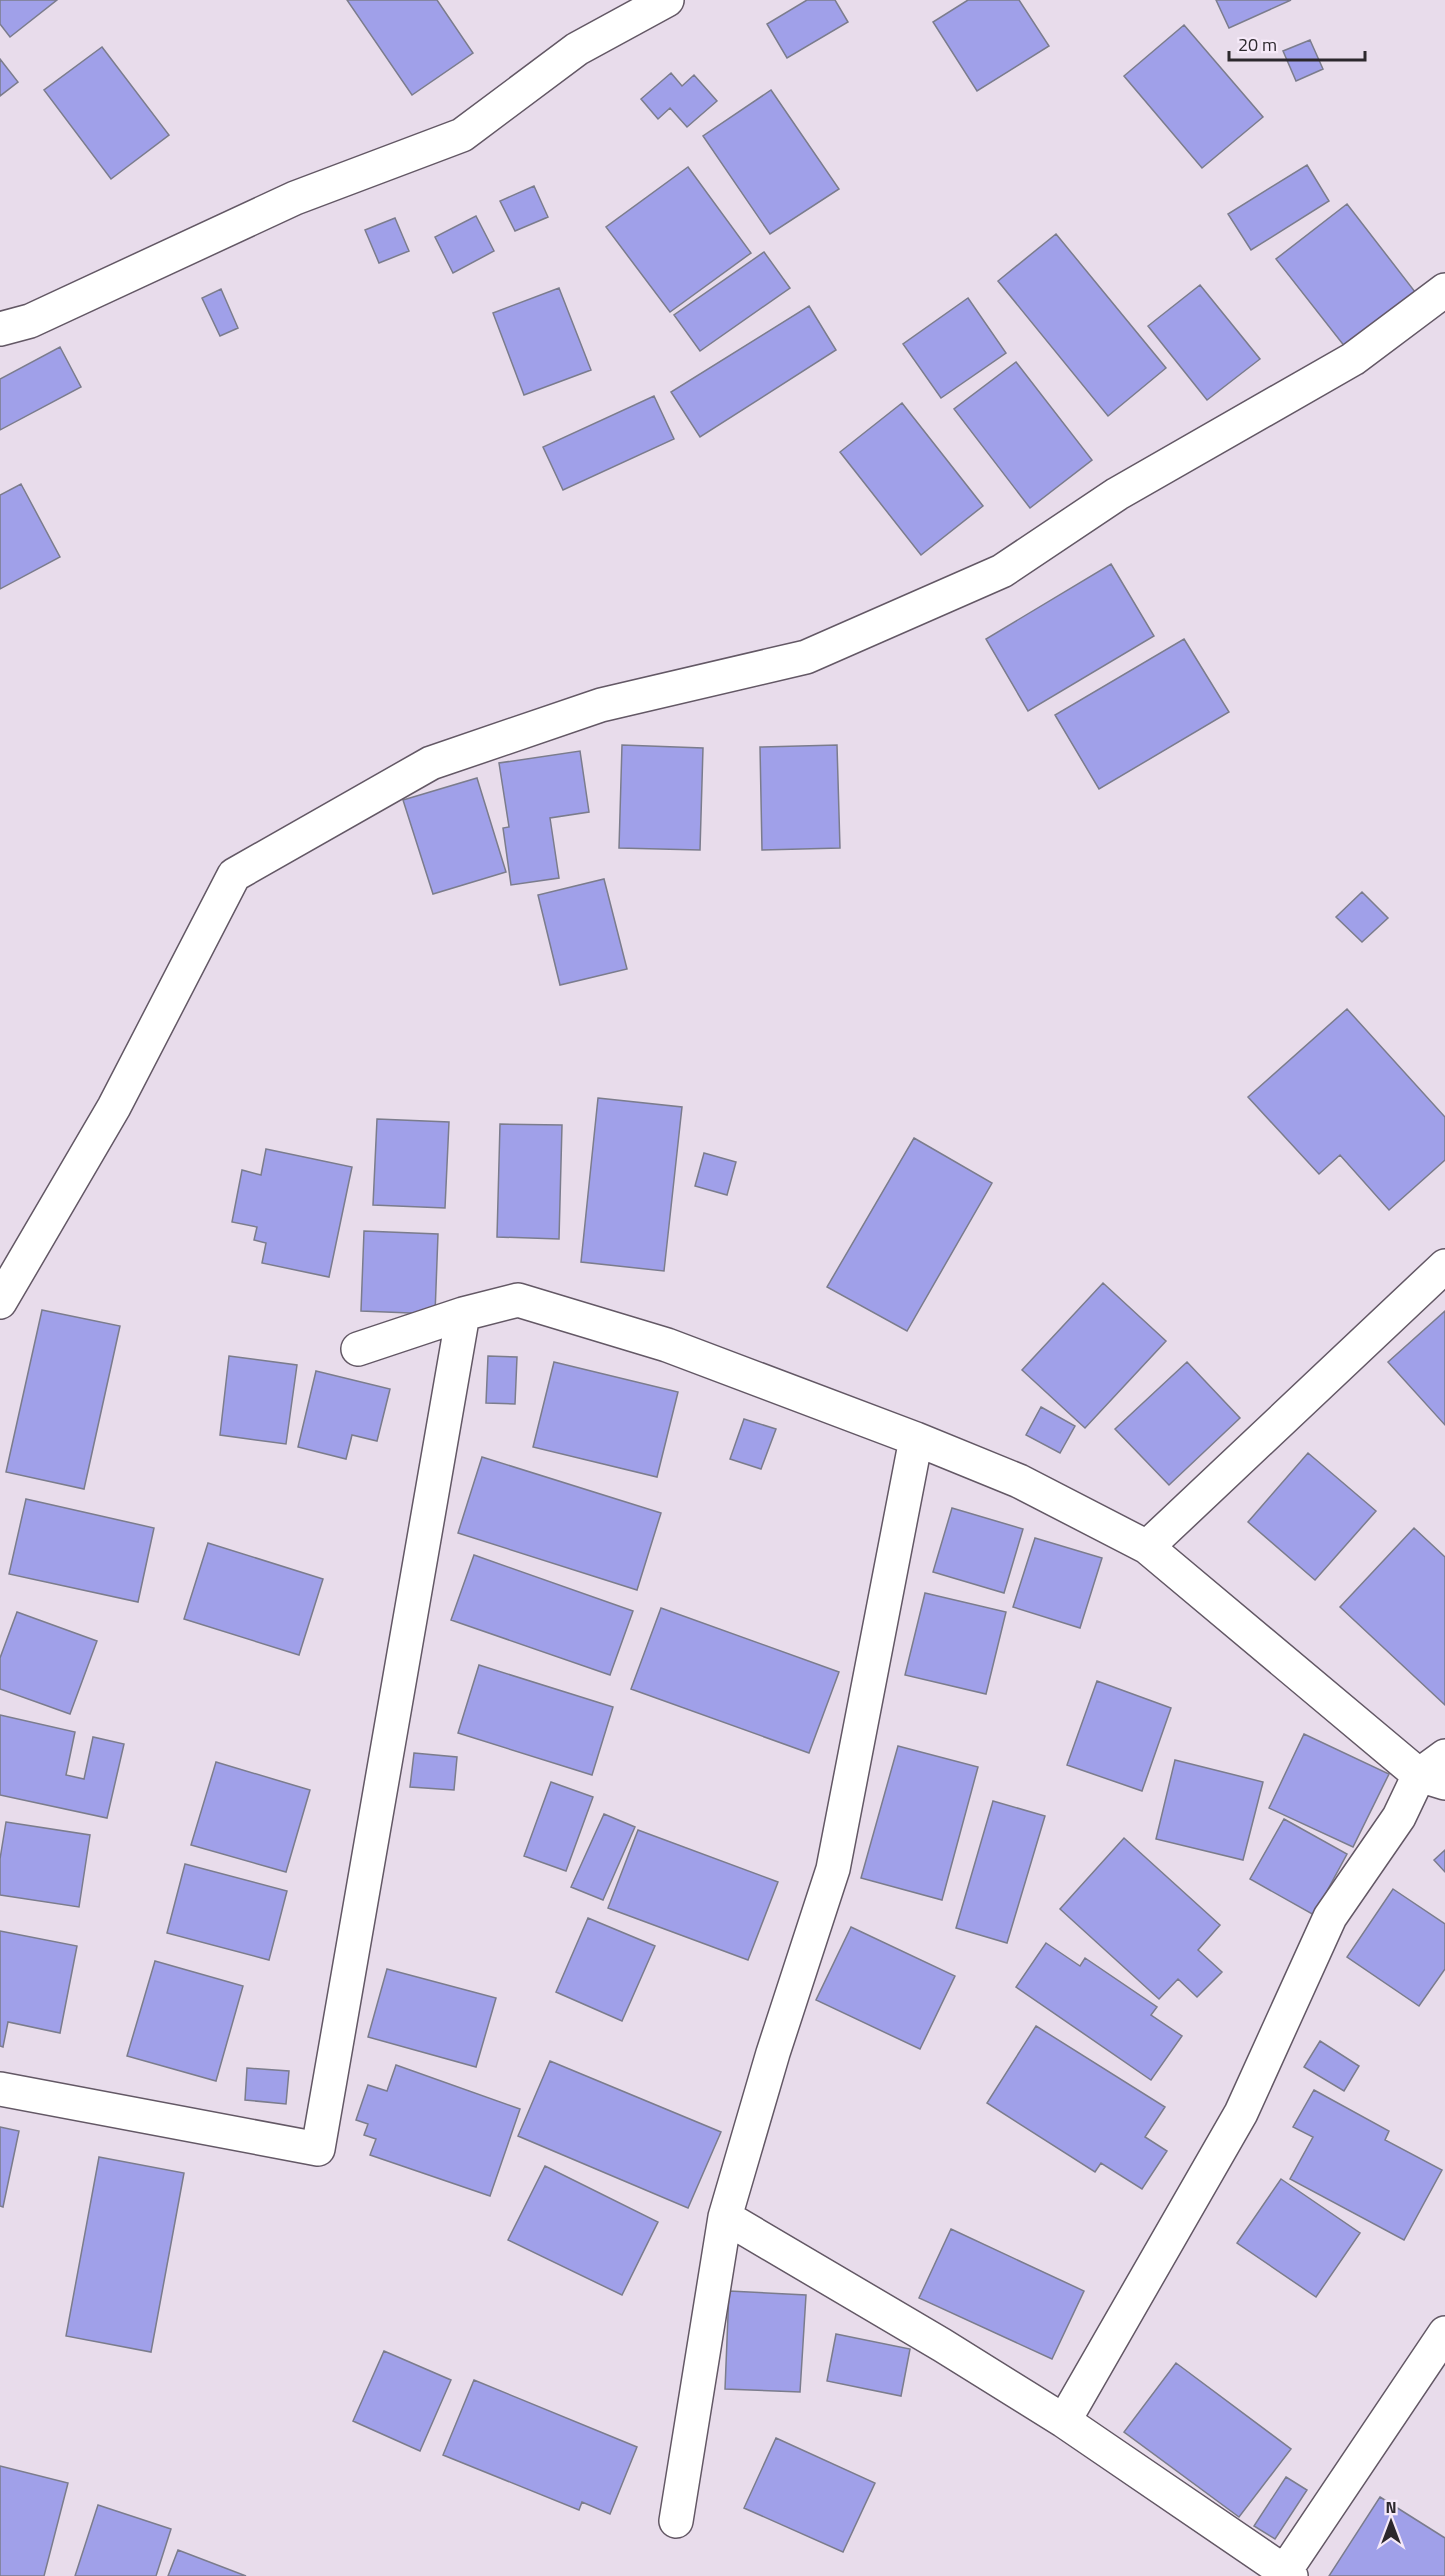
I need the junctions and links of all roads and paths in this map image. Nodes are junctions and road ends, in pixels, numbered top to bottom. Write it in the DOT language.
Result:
graph roads {
  1 [pos="667,0"];
  2 [pos="1445,290"];
  3 [pos="0,329"];
  4 [pos="1445,1266"];
  5 [pos="0,1302"];
  6 [pos="463,1314"];
  7 [pos="358,1349"];
  8 [pos="916,1439"];
  9 [pos="1147,1547"];
  10 [pos="1445,1756"];
  11 [pos="1432,1779"];
  12 [pos="0,2089"];
  13 [pos="724,2217"];
  14 [pos="1445,2333"];
  15 [pos="1064,2421"];
  16 [pos="676,2521"];
  17 [pos="1288,2573"];
  1 -- 3 [label="street"];
  2 -- 5 [label="street"];
  4 -- 9 [label="street"];
  6 -- 7 [label="street"];
  6 -- 8 [label="street"];
  6 -- 12 [label="street"];
  8 -- 9 [label="street"];
  8 -- 13 [label="street"];
  9 -- 11 [label="street"];
  10 -- 11 [label="street"];
  11 -- 15 [label="street"];
  13 -- 15 [label="street"];
  13 -- 16 [label="street"];
  14 -- 17 [label="street"];
  15 -- 17 [label="street"];
}
